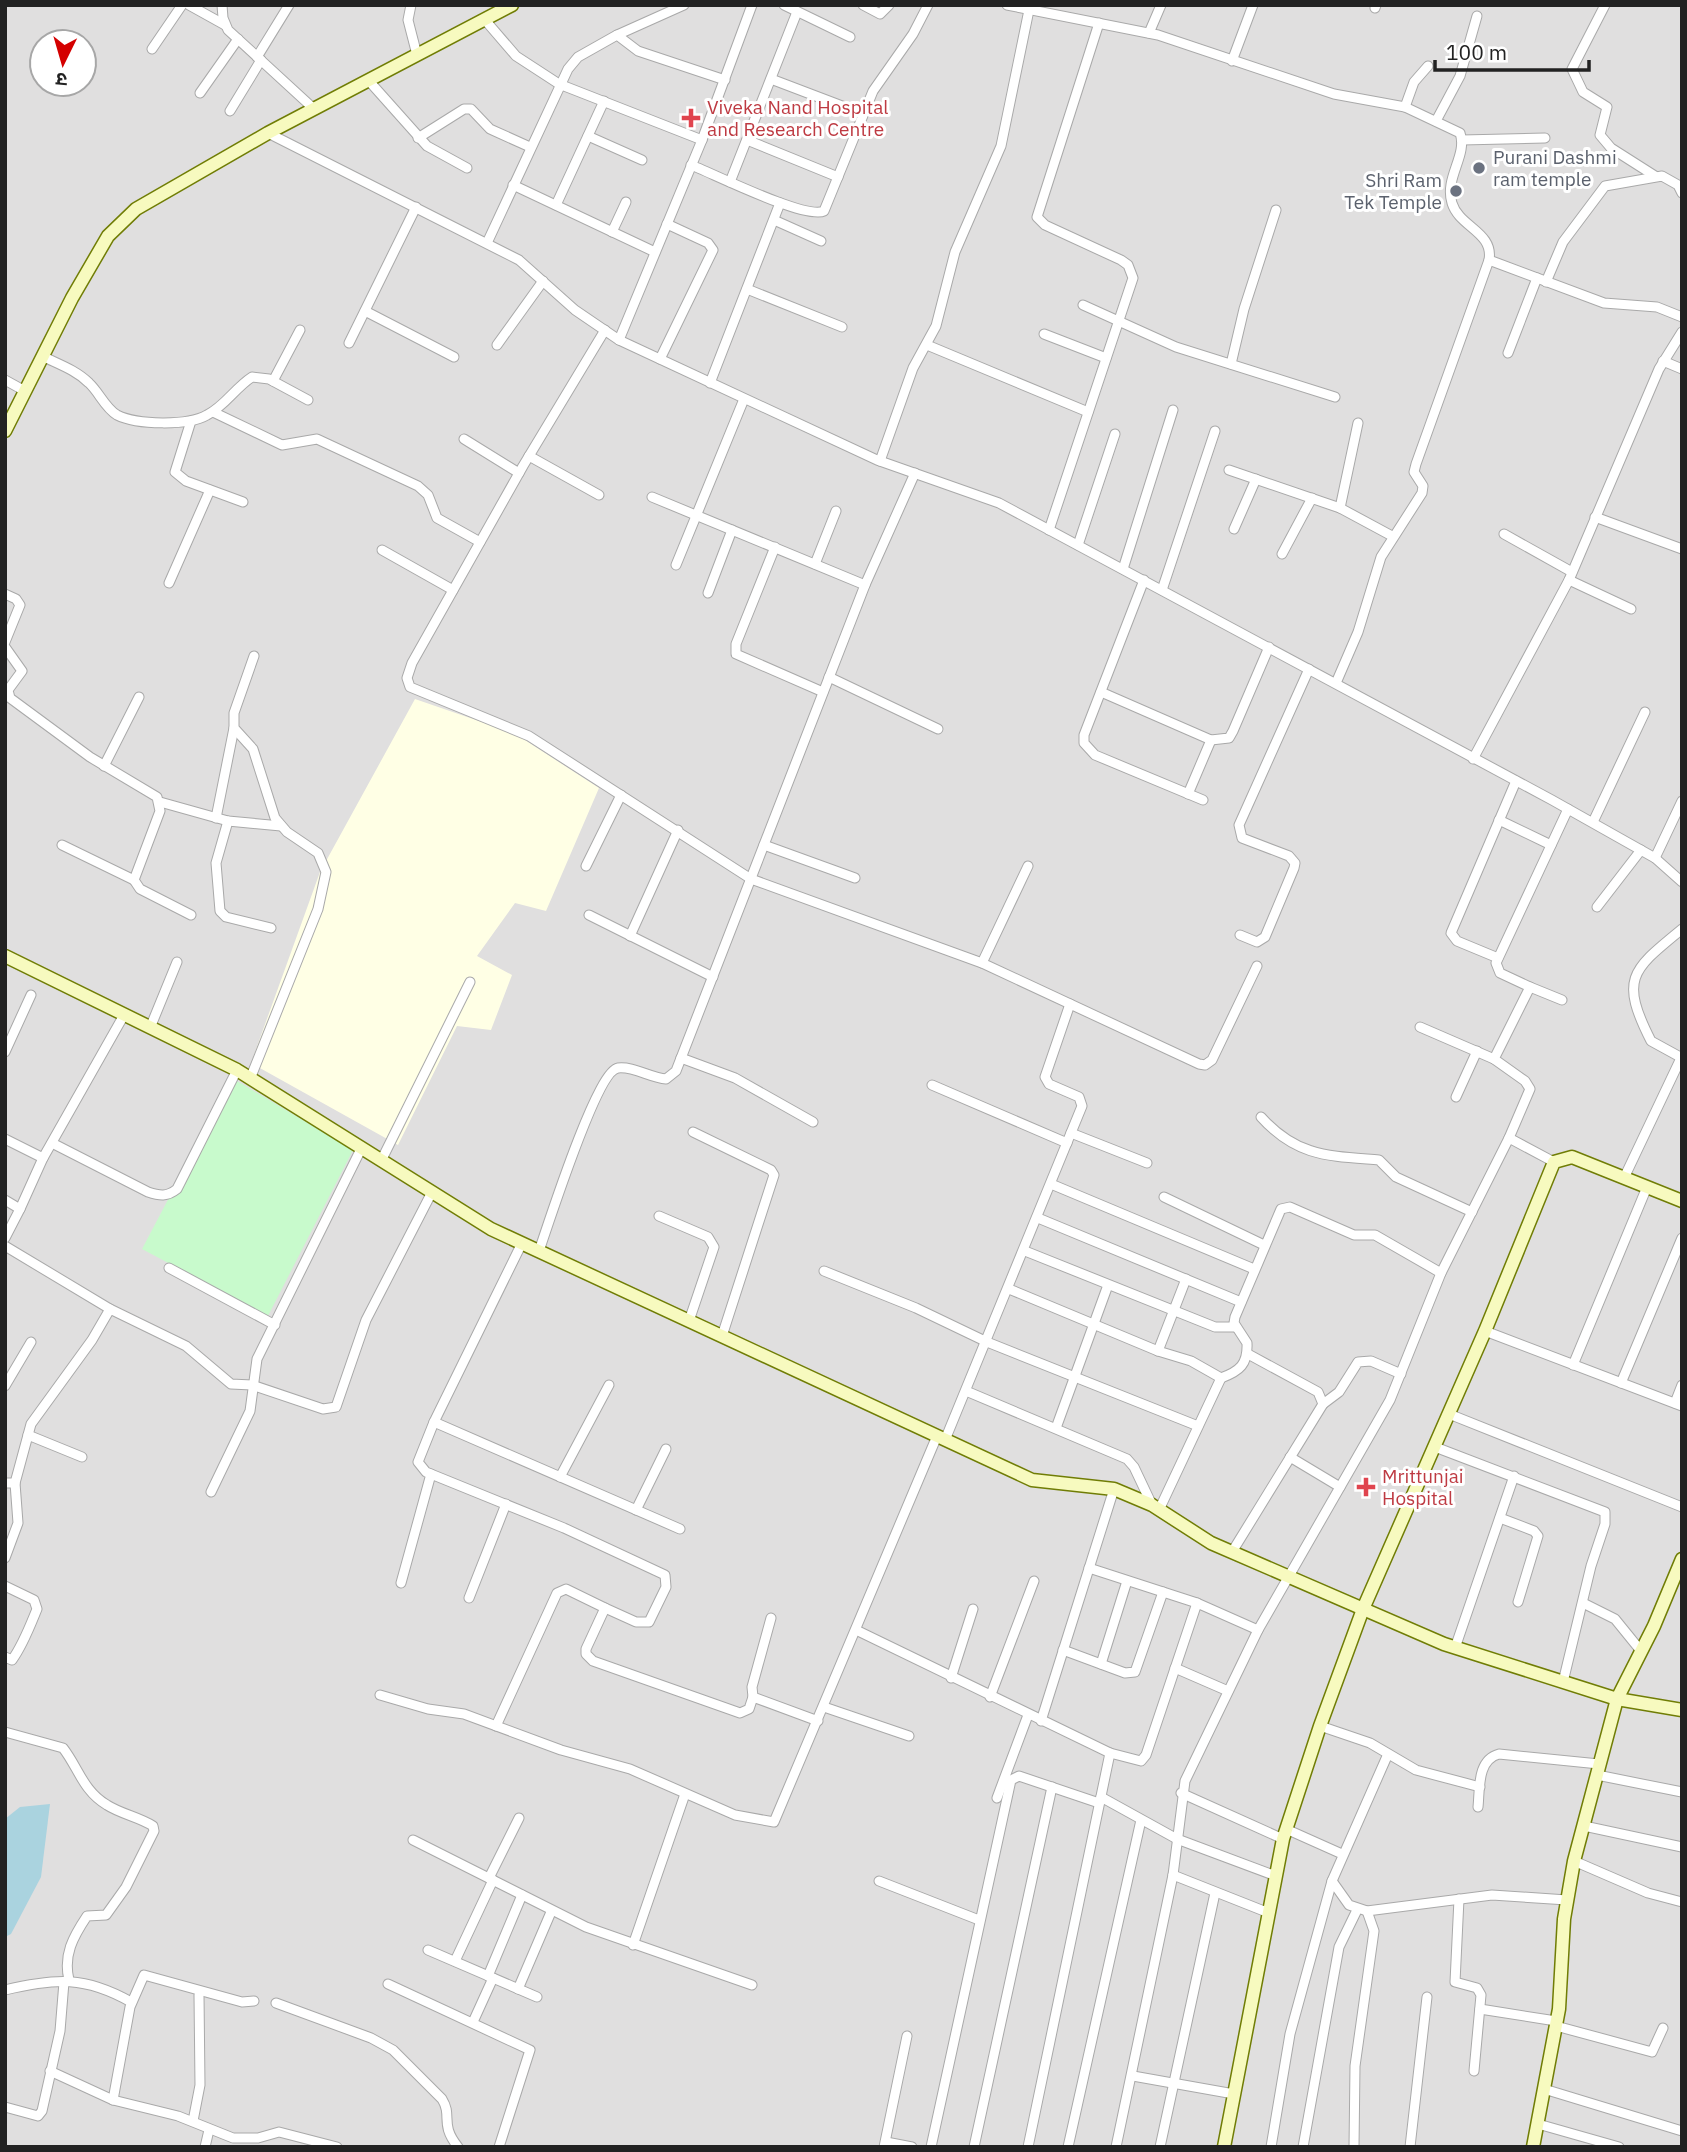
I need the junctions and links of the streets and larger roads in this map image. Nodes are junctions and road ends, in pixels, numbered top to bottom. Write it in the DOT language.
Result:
graph roads {
  1 [pos="182,5"];
  2 [pos="189,5"];
  3 [pos="222,5"];
  4 [pos="289,5"];
  5 [pos="411,5"];
  6 [pos="512,5"];
  7 [pos="684,5"];
  8 [pos="752,5"];
  9 [pos="784,5"];
  10 [pos="863,5"];
  11 [pos="889,5"];
  12 [pos="928,5"];
  13 [pos="1007,5"];
  14 [pos="1161,5"];
  15 [pos="1253,5"];
  16 [pos="1605,5"];
  17 [pos="1029,10"];
  18 [pos="797,12"];
  19 [pos="1477,16"];
  20 [pos="485,20"];
  21 [pos="1099,23"];
  22 [pos="225,25"];
  23 [pos="1149,33"];
  24 [pos="617,35"];
  25 [pos="850,37"];
  26 [pos="238,40"];
  27 [pos="152,49"];
  28 [pos="417,55"];
  29 [pos="259,58"];
  30 [pos="1231,61"];
  31 [pos="1428,66"];
  32 [pos="771,79"];
  33 [pos="725,80"];
  34 [pos="369,81"];
  35 [pos="559,85"];
  36 [pos="200,93"];
  37 [pos="604,102"];
  38 [pos="1405,107"];
  39 [pos="314,109"];
  40 [pos="230,111"];
  41 [pos="863,114"];
  42 [pos="1436,121"];
  43 [pos="268,133"];
  44 [pos="588,136"];
  45 [pos="418,138"];
  46 [pos="1545,138"];
  47 [pos="1462,139"];
  48 [pos="702,140"];
  49 [pos="747,140"];
  50 [pos="530,147"];
  51 [pos="642,160"];
  52 [pos="691,165"];
  53 [pos="467,168"];
  54 [pos="1656,176"];
  55 [pos="838,177"];
  56 [pos="730,182"];
  57 [pos="513,185"];
  58 [pos="1682,193"];
  59 [pos="626,202"];
  60 [pos="780,203"];
  61 [pos="556,205"];
  62 [pos="415,207"];
  63 [pos="1276,210"];
  64 [pos="774,219"];
  65 [pos="667,224"];
  66 [pos="612,232"];
  67 [pos="821,241"];
  68 [pos="487,243"];
  69 [pos="655,253"];
  70 [pos="1489,260"];
  71 [pos="1541,280"];
  72 [pos="543,281"];
  73 [pos="747,289"];
  74 [pos="1083,305"];
  75 [pos="365,311"];
  76 [pos="1682,317"];
  77 [pos="1119,322"];
  78 [pos="842,327"];
  79 [pos="300,330"];
  80 [pos="605,330"];
  81 [pos="1682,332"];
  82 [pos="1044,334"];
  83 [pos="619,340"];
  84 [pos="349,343"];
  85 [pos="497,345"];
  86 [pos="927,345"];
  87 [pos="1508,353"];
  88 [pos="43,356"];
  89 [pos="454,357"];
  90 [pos="1107,358"];
  91 [pos="660,359"];
  92 [pos="1663,361"];
  93 [pos="1231,364"];
  94 [pos="1682,369"];
  95 [pos="5,380"];
  96 [pos="273,381"];
  97 [pos="710,383"];
  98 [pos="25,391"];
  99 [pos="1335,397"];
  100 [pos="744,399"];
  101 [pos="307,400"];
  102 [pos="1173,410"];
  103 [pos="213,412"];
  104 [pos="1088,412"];
  105 [pos="191,421"];
  106 [pos="1358,424"];
  107 [pos="5,431"];
  108 [pos="1215,431"];
  109 [pos="1115,433"];
  110 [pos="464,439"];
  111 [pos="529,456"];
  112 [pos="880,461"];
  113 [pos="1229,470"];
  114 [pos="519,473"];
  115 [pos="915,473"];
  116 [pos="1256,479"];
  117 [pos="210,490"];
  118 [pos="599,495"];
  119 [pos="652,497"];
  120 [pos="1312,498"];
  121 [pos="243,502"];
  122 [pos="1340,508"];
  123 [pos="836,512"];
  124 [pos="697,516"];
  125 [pos="1595,517"];
  126 [pos="1234,529"];
  127 [pos="732,530"];
  128 [pos="1049,530"];
  129 [pos="1504,534"];
  130 [pos="1392,537"];
  131 [pos="480,542"];
  132 [pos="1078,545"];
  133 [pos="775,547"];
  134 [pos="1682,549"];
  135 [pos="382,550"];
  136 [pos="1282,554"];
  137 [pos="815,564"];
  138 [pos="676,565"];
  139 [pos="1123,569"];
  140 [pos="1570,576"];
  141 [pos="1143,580"];
  142 [pos="169,583"];
  143 [pos="865,585"];
  144 [pos="453,590"];
  145 [pos="1162,590"];
  146 [pos="708,593"];
  147 [pos="5,594"];
  148 [pos="1631,609"];
  149 [pos="5,644"];
  150 [pos="1269,647"];
  151 [pos="254,656"];
  152 [pos="1309,669"];
  153 [pos="830,677"];
  154 [pos="1336,683"];
  155 [pos="7,689"];
  156 [pos="823,692"];
  157 [pos="1101,692"];
  158 [pos="139,697"];
  159 [pos="1645,712"];
  160 [pos="234,728"];
  161 [pos="938,729"];
  162 [pos="1211,740"];
  163 [pos="1473,759"];
  164 [pos="104,766"];
  165 [pos="1516,781"];
  166 [pos="1188,794"];
  167 [pos="621,795"];
  168 [pos="1203,800"];
  169 [pos="160,802"];
  170 [pos="1682,802"];
  171 [pos="1568,809"];
  172 [pos="216,818"];
  173 [pos="1499,820"];
  174 [pos="228,821"];
  175 [pos="1593,822"];
  176 [pos="281,826"];
  177 [pos="678,830"];
  178 [pos="62,845"];
  179 [pos="764,845"];
  180 [pos="1551,845"];
  181 [pos="1641,850"];
  182 [pos="1655,858"];
  183 [pos="586,866"];
  184 [pos="1028,866"];
  185 [pos="855,878"];
  186 [pos="751,879"];
  187 [pos="134,880"];
  188 [pos="1682,883"];
  189 [pos="1597,908"];
  190 [pos="191,915"];
  191 [pos="589,915"];
  192 [pos="271,928"];
  193 [pos="1682,929"];
  194 [pos="1240,935"];
  195 [pos="630,936"];
  196 [pos="5,956"];
  197 [pos="1498,958"];
  198 [pos="177,962"];
  199 [pos="982,963"];
  200 [pos="1257,966"];
  201 [pos="713,977"];
  202 [pos="470,982"];
  203 [pos="1530,987"];
  204 [pos="31,995"];
  205 [pos="1562,1000"];
  206 [pos="1070,1004"];
  207 [pos="124,1015"];
  208 [pos="1420,1027"];
  209 [pos="150,1028"];
  210 [pos="1477,1051"];
  211 [pos="5,1052"];
  212 [pos="681,1058"];
  213 [pos="1681,1058"];
  214 [pos="1494,1059"];
  215 [pos="237,1070"];
  216 [pos="250,1079"];
  217 [pos="932,1085"];
  218 [pos="1456,1097"];
  219 [pos="1261,1117"];
  220 [pos="813,1122"];
  221 [pos="693,1132"];
  222 [pos="1071,1133"];
  223 [pos="1509,1138"];
  224 [pos="5,1139"];
  225 [pos="52,1143"];
  226 [pos="1067,1143"];
  227 [pos="362,1147"];
  228 [pos="43,1158"];
  229 [pos="382,1159"];
  230 [pos="1554,1162"];
  231 [pos="1147,1163"];
  232 [pos="1624,1178"];
  233 [pos="1051,1184"];
  234 [pos="1647,1187"];
  235 [pos="432,1192"];
  236 [pos="1164,1197"];
  237 [pos="5,1200"];
  238 [pos="1682,1201"];
  239 [pos="20,1209"];
  240 [pos="1472,1212"];
  241 [pos="659,1216"];
  242 [pos="1038,1218"];
  243 [pos="5,1238"];
  244 [pos="1682,1238"];
  245 [pos="522,1243"];
  246 [pos="1264,1245"];
  247 [pos="5,1246"];
  248 [pos="539,1251"];
  249 [pos="1025,1251"];
  250 [pos="169,1268"];
  251 [pos="1254,1269"];
  252 [pos="824,1271"];
  253 [pos="1441,1273"];
  254 [pos="1186,1279"];
  255 [pos="1108,1284"];
  256 [pos="1009,1289"];
  257 [pos="1241,1302"];
  258 [pos="110,1310"];
  259 [pos="1174,1311"];
  260 [pos="690,1321"];
  261 [pos="1093,1324"];
  262 [pos="275,1325"];
  263 [pos="1236,1327"];
  264 [pos="1485,1331"];
  265 [pos="722,1336"];
  266 [pos="31,1342"];
  267 [pos="986,1342"];
  268 [pos="1158,1351"];
  269 [pos="1248,1354"];
  270 [pos="1573,1365"];
  271 [pos="1401,1374"];
  272 [pos="1074,1377"];
  273 [pos="1221,1378"];
  274 [pos="1621,1383"];
  275 [pos="252,1385"];
  276 [pos="609,1385"];
  277 [pos="1682,1385"];
  278 [pos="5,1386"];
  279 [pos="966,1391"];
  280 [pos="1678,1404"];
  281 [pos="1323,1405"];
  282 [pos="1449,1414"];
  283 [pos="434,1422"];
  284 [pos="1198,1426"];
  285 [pos="1056,1428"];
  286 [pos="27,1436"];
  287 [pos="941,1438"];
  288 [pos="1434,1447"];
  289 [pos="666,1449"];
  290 [pos="82,1457"];
  291 [pos="1290,1457"];
  292 [pos="431,1474"];
  293 [pos="1514,1476"];
  294 [pos="560,1477"];
  295 [pos="10,1483"];
  296 [pos="1340,1487"];
  297 [pos="1114,1489"];
  298 [pos="211,1492"];
  299 [pos="506,1504"];
  300 [pos="1682,1507"];
  301 [pos="1155,1508"];
  302 [pos="636,1510"];
  303 [pos="1500,1518"];
  304 [pos="680,1529"];
  305 [pos="1233,1552"];
  306 [pos="5,1558"];
  307 [pos="1682,1559"];
  308 [pos="1089,1568"];
  309 [pos="1290,1577"];
  310 [pos="1034,1581"];
  311 [pos="1128,1581"];
  312 [pos="401,1583"];
  313 [pos="5,1586"];
  314 [pos="1163,1592"];
  315 [pos="469,1598"];
  316 [pos="1518,1602"];
  317 [pos="1197,1603"];
  318 [pos="1583,1603"];
  319 [pos="605,1608"];
  320 [pos="972,1609"];
  321 [pos="1363,1609"];
  322 [pos="771,1618"];
  323 [pos="856,1630"];
  324 [pos="1258,1630"];
  325 [pos="1455,1648"];
  326 [pos="1063,1650"];
  327 [pos="1641,1651"];
  328 [pos="5,1657"];
  329 [pos="1101,1664"];
  330 [pos="1175,1668"];
  331 [pos="951,1678"];
  332 [pos="1563,1682"];
  333 [pos="1228,1691"];
  334 [pos="380,1695"];
  335 [pos="753,1697"];
  336 [pos="990,1697"];
  337 [pos="1617,1699"];
  338 [pos="824,1707"];
  339 [pos="1682,1710"];
  340 [pos="1028,1715"];
  341 [pos="818,1721"];
  342 [pos="1041,1721"];
  343 [pos="496,1726"];
  344 [pos="1320,1726"];
  345 [pos="5,1731"];
  346 [pos="909,1736"];
  347 [pos="1110,1753"];
  348 [pos="1388,1754"];
  349 [pos="1598,1770"];
  350 [pos="1010,1775"];
  351 [pos="1052,1787"];
  352 [pos="1480,1787"];
  353 [pos="1682,1792"];
  354 [pos="1181,1793"];
  355 [pos="685,1794"];
  356 [pos="997,1798"];
  357 [pos="1100,1800"];
  358 [pos="1478,1807"];
  359 [pos="519,1818"];
  360 [pos="1141,1820"];
  361 [pos="1584,1826"];
  362 [pos="1284,1834"];
  363 [pos="1177,1839"];
  364 [pos="413,1840"];
  365 [pos="1682,1847"];
  366 [pos="1342,1854"];
  367 [pos="1574,1861"];
  368 [pos="1173,1875"];
  369 [pos="1276,1876"];
  370 [pos="491,1879"];
  371 [pos="879,1881"];
  372 [pos="1332,1881"];
  373 [pos="1215,1893"];
  374 [pos="522,1895"];
  375 [pos="1460,1899"];
  376 [pos="1567,1900"];
  377 [pos="1682,1902"];
  378 [pos="1362,1911"];
  379 [pos="551,1912"];
  380 [pos="1269,1913"];
  381 [pos="979,1920"];
  382 [pos="633,1945"];
  383 [pos="428,1950"];
  384 [pos="455,1961"];
  385 [pos="490,1977"];
  386 [pos="69,1980"];
  387 [pos="388,1984"];
  388 [pos="752,1985"];
  389 [pos="518,1989"];
  390 [pos="5,1990"];
  391 [pos="199,1995"];
  392 [pos="537,1997"];
  393 [pos="1427,1997"];
  394 [pos="254,2001"];
  395 [pos="131,2002"];
  396 [pos="276,2003"];
  397 [pos="1480,2009"];
  398 [pos="473,2022"];
  399 [pos="1556,2024"];
  400 [pos="1663,2028"];
  401 [pos="907,2036"];
  402 [pos="50,2071"];
  403 [pos="1474,2071"];
  404 [pos="1133,2076"];
  405 [pos="1174,2084"];
  406 [pos="1544,2090"];
  407 [pos="1234,2094"];
  408 [pos="113,2100"];
  409 [pos="5,2107"];
  410 [pos="193,2121"];
  411 [pos="1538,2124"];
  412 [pos="209,2130"];
  413 [pos="1682,2131"];
  414 [pos="885,2144"];
  415 [pos="205,2147"];
  416 [pos="337,2147"];
  417 [pos="458,2147"];
  418 [pos="499,2147"];
  419 [pos="912,2147"];
  420 [pos="931,2147"];
  421 [pos="974,2147"];
  422 [pos="1028,2147"];
  423 [pos="1068,2147"];
  424 [pos="1116,2147"];
  425 [pos="1160,2147"];
  426 [pos="1224,2147"];
  427 [pos="1271,2147"];
  428 [pos="1303,2147"];
  429 [pos="1354,2147"];
  430 [pos="1410,2147"];
  431 [pos="1533,2147"];
  432 [pos="1619,2147"];
  1 -- 27 [label="street"];
  2 -- 22 [label="street"];
  3 -- 22 [label="street"];
  4 -- 29 [label="street"];
  5 -- 28 [label="street"];
  6 -- 20 [label="street"];
  7 -- 24 [label="street"];
  8 -- 33 [label="street"];
  9 -- 18 [label="street"];
  10 -- 11 [label="street"];
  12 -- 41 [label="street"];
  13 -- 17 [label="street"];
  14 -- 23 [label="street"];
  15 -- 30 [label="street"];
  16 -- 54 [label="street"];
  17 -- 21 [label="street"];
  17 -- 86 [label="street"];
  18 -- 25 [label="street"];
  18 -- 32 [label="street"];
  19 -- 42 [label="street"];
  20 -- 28 [label="street"];
  20 -- 35 [label="street"];
  21 -- 23 [label="street"];
  21 -- 77 [label="street"];
  22 -- 26 [label="street"];
  23 -- 30 [label="street"];
  24 -- 33 [label="street"];
  24 -- 35 [label="street"];
  26 -- 29 [label="street"];
  26 -- 36 [label="street"];
  28 -- 34 [label="street"];
  29 -- 39 [label="street"];
  29 -- 40 [label="street"];
  30 -- 38 [label="street"];
  31 -- 38 [label="street"];
  32 -- 41 [label="street"];
  32 -- 49 [label="street"];
  33 -- 48 [label="street"];
  34 -- 39 [label="street"];
  34 -- 45 [label="street"];
  35 -- 37 [label="street"];
  35 -- 50 [label="street"];
  37 -- 44 [label="street"];
  37 -- 48 [label="street"];
  38 -- 42 [label="street"];
  39 -- 43 [label="street"];
  41 -- 55 [label="street"];
  42 -- 47 [label="street"];
  43 -- 62 [label="street"];
  43 -- 88 [label="street"];
  44 -- 51 [label="street"];
  44 -- 61 [label="street"];
  45 -- 50 [label="street"];
  45 -- 53 [label="street"];
  46 -- 47 [label="street"];
  47 -- 70 [label="street"];
  48 -- 52 [label="street"];
  49 -- 55 [label="street"];
  49 -- 56 [label="street"];
  50 -- 57 [label="street"];
  52 -- 56 [label="street"];
  52 -- 65 [label="street"];
  54 -- 58 [label="street"];
  54 -- 71 [label="street"];
  55 -- 60 [label="street"];
  56 -- 60 [label="street"];
  57 -- 61 [label="street"];
  57 -- 68 [label="street"];
  59 -- 66 [label="street"];
  60 -- 64 [label="street"];
  61 -- 66 [label="street"];
  62 -- 68 [label="street"];
  62 -- 75 [label="street"];
  63 -- 93 [label="street"];
  64 -- 67 [label="street"];
  64 -- 73 [label="street"];
  65 -- 69 [label="street"];
  65 -- 91 [label="street"];
  66 -- 69 [label="street"];
  68 -- 72 [label="street"];
  69 -- 83 [label="street"];
  70 -- 71 [label="street"];
  70 -- 130 [label="street"];
  71 -- 76 [label="street"];
  71 -- 87 [label="street"];
  72 -- 80 [label="street"];
  72 -- 85 [label="street"];
  73 -- 78 [label="street"];
  73 -- 97 [label="street"];
  74 -- 77 [label="street"];
  75 -- 84 [label="street"];
  75 -- 89 [label="street"];
  77 -- 90 [label="street"];
  77 -- 93 [label="street"];
  79 -- 96 [label="street"];
  80 -- 83 [label="street"];
  80 -- 111 [label="street"];
  81 -- 92 [label="street"];
  82 -- 90 [label="street"];
  83 -- 91 [label="street"];
  86 -- 104 [label="street"];
  86 -- 112 [label="street"];
  88 -- 98 [label="street"];
  88 -- 105 [label="street"];
  90 -- 104 [label="street"];
  91 -- 97 [label="street"];
  92 -- 94 [label="street"];
  92 -- 125 [label="street"];
  93 -- 99 [label="street"];
  95 -- 98 [label="street"];
  96 -- 101 [label="street"];
  96 -- 103 [label="street"];
  97 -- 100 [label="street"];
  98 -- 107 [label="street"];
  100 -- 112 [label="street"];
  100 -- 124 [label="street"];
  102 -- 139 [label="street"];
  103 -- 105 [label="street"];
  103 -- 131 [label="street"];
  104 -- 128 [label="street"];
  105 -- 117 [label="street"];
  106 -- 122 [label="street"];
  108 -- 145 [label="street"];
  109 -- 132 [label="street"];
  110 -- 114 [label="street"];
  111 -- 114 [label="street"];
  111 -- 118 [label="street"];
  112 -- 115 [label="street"];
  113 -- 116 [label="street"];
  114 -- 131 [label="street"];
  115 -- 128 [label="street"];
  115 -- 143 [label="street"];
  116 -- 120 [label="street"];
  116 -- 126 [label="street"];
  117 -- 121 [label="street"];
  117 -- 142 [label="street"];
  119 -- 124 [label="street"];
  120 -- 122 [label="street"];
  120 -- 136 [label="street"];
  122 -- 130 [label="street"];
  123 -- 137 [label="street"];
  124 -- 127 [label="street"];
  124 -- 138 [label="street"];
  125 -- 134 [label="street"];
  125 -- 140 [label="street"];
  127 -- 133 [label="street"];
  127 -- 146 [label="street"];
  128 -- 132 [label="street"];
  129 -- 140 [label="street"];
  130 -- 154 [label="street"];
  131 -- 144 [label="street"];
  132 -- 139 [label="street"];
  133 -- 137 [label="street"];
  133 -- 156 [label="street"];
  135 -- 144 [label="street"];
  137 -- 143 [label="street"];
  139 -- 141 [label="street"];
  140 -- 148 [label="street"];
  140 -- 163 [label="street"];
  141 -- 145 [label="street"];
  141 -- 157 [label="street"];
  143 -- 153 [label="street"];
  144 -- 167 [label="street"];
  145 -- 150 [label="street"];
  147 -- 149 [label="street"];
  149 -- 155 [label="street"];
  150 -- 152 [label="street"];
  150 -- 162 [label="street"];
  151 -- 160 [label="street"];
  152 -- 154 [label="street"];
  152 -- 194 [label="street"];
  153 -- 156 [label="street"];
  153 -- 161 [label="street"];
  154 -- 163 [label="street"];
  155 -- 164 [label="street"];
  156 -- 179 [label="street"];
  157 -- 162 [label="street"];
  157 -- 166 [label="street"];
  158 -- 164 [label="street"];
  159 -- 175 [label="street"];
  160 -- 172 [label="street"];
  160 -- 176 [label="street"];
  162 -- 166 [label="street"];
  163 -- 165 [label="street"];
  164 -- 169 [label="street"];
  165 -- 171 [label="street"];
  165 -- 173 [label="street"];
  166 -- 168 [label="street"];
  167 -- 177 [label="street"];
  167 -- 183 [label="street"];
  169 -- 172 [label="street"];
  169 -- 187 [label="street"];
  170 -- 182 [label="street"];
  171 -- 175 [label="street"];
  171 -- 180 [label="street"];
  172 -- 174 [label="street"];
  173 -- 180 [label="street"];
  173 -- 197 [label="street"];
  174 -- 176 [label="street"];
  174 -- 192 [label="street"];
  175 -- 181 [label="street"];
  176 -- 216 [label="street"];
  177 -- 186 [label="street"];
  177 -- 195 [label="street"];
  178 -- 187 [label="street"];
  179 -- 185 [label="street"];
  179 -- 186 [label="street"];
  180 -- 197 [label="street"];
  181 -- 182 [label="street"];
  181 -- 189 [label="street"];
  182 -- 188 [label="street"];
  184 -- 199 [label="street"];
  186 -- 199 [label="street"];
  186 -- 201 [label="street"];
  187 -- 190 [label="street"];
  191 -- 195 [label="street"];
  193 -- 213 [label="street"];
  195 -- 201 [label="street"];
  196 -- 207 [label="street"];
  197 -- 203 [label="street"];
  198 -- 209 [label="street"];
  199 -- 206 [label="street"];
  200 -- 206 [label="street"];
  201 -- 212 [label="street"];
  202 -- 229 [label="street"];
  203 -- 205 [label="street"];
  203 -- 214 [label="street"];
  204 -- 211 [label="street"];
  206 -- 222 [label="street"];
  207 -- 209 [label="street"];
  207 -- 225 [label="street"];
  208 -- 210 [label="street"];
  209 -- 215 [label="street"];
  210 -- 214 [label="street"];
  210 -- 218 [label="street"];
  212 -- 220 [label="street"];
  212 -- 248 [label="street"];
  213 -- 232 [label="street"];
  214 -- 223 [label="street"];
  215 -- 216 [label="street"];
  215 -- 225 [label="street"];
  216 -- 227 [label="street"];
  217 -- 226 [label="street"];
  219 -- 240 [label="street"];
  221 -- 265 [label="street"];
  222 -- 226 [label="street"];
  222 -- 231 [label="street"];
  223 -- 230 [label="street"];
  223 -- 240 [label="street"];
  224 -- 228 [label="street"];
  225 -- 228 [label="street"];
  226 -- 233 [label="street"];
  227 -- 229 [label="street"];
  227 -- 262 [label="street"];
  228 -- 239 [label="street"];
  229 -- 235 [label="street"];
  230 -- 232 [label="street"];
  230 -- 264 [label="street"];
  232 -- 234 [label="street"];
  233 -- 242 [label="street"];
  233 -- 251 [label="street"];
  234 -- 238 [label="street"];
  234 -- 270 [label="street"];
  235 -- 245 [label="street"];
  235 -- 275 [label="street"];
  236 -- 246 [label="street"];
  237 -- 239 [label="street"];
  239 -- 243 [label="street"];
  240 -- 253 [label="street"];
  241 -- 260 [label="street"];
  242 -- 249 [label="street"];
  242 -- 254 [label="street"];
  244 -- 274 [label="street"];
  245 -- 248 [label="street"];
  245 -- 283 [label="street"];
  246 -- 251 [label="street"];
  246 -- 253 [label="street"];
  247 -- 258 [label="street"];
  248 -- 260 [label="street"];
  249 -- 255 [label="street"];
  249 -- 256 [label="street"];
  250 -- 262 [label="street"];
  251 -- 257 [label="street"];
  252 -- 267 [label="street"];
  253 -- 271 [label="street"];
  254 -- 257 [label="street"];
  254 -- 259 [label="street"];
  255 -- 259 [label="street"];
  255 -- 261 [label="street"];
  256 -- 261 [label="street"];
  256 -- 267 [label="street"];
  257 -- 263 [label="street"];
  258 -- 275 [label="street"];
  258 -- 286 [label="street"];
  259 -- 263 [label="street"];
  259 -- 268 [label="street"];
  260 -- 265 [label="street"];
  261 -- 268 [label="street"];
  261 -- 272 [label="street"];
  262 -- 275 [label="street"];
  263 -- 269 [label="street"];
  264 -- 270 [label="street"];
  264 -- 282 [label="street"];
  265 -- 287 [label="street"];
  266 -- 278 [label="street"];
  267 -- 272 [label="street"];
  267 -- 279 [label="street"];
  268 -- 273 [label="street"];
  269 -- 273 [label="street"];
  269 -- 281 [label="street"];
  270 -- 274 [label="street"];
  271 -- 281 [label="street"];
  271 -- 296 [label="street"];
  272 -- 284 [label="street"];
  272 -- 285 [label="street"];
  273 -- 284 [label="street"];
  274 -- 280 [label="street"];
  275 -- 298 [label="street"];
  276 -- 294 [label="street"];
  277 -- 280 [label="street"];
  279 -- 285 [label="street"];
  279 -- 287 [label="street"];
  281 -- 291 [label="street"];
  282 -- 288 [label="street"];
  282 -- 300 [label="street"];
  283 -- 292 [label="street"];
  283 -- 294 [label="street"];
  284 -- 301 [label="street"];
  285 -- 301 [label="street"];
  286 -- 290 [label="street"];
  286 -- 295 [label="street"];
  287 -- 297 [label="street"];
  287 -- 323 [label="street"];
  288 -- 293 [label="street"];
  288 -- 321 [label="street"];
  289 -- 302 [label="street"];
  291 -- 296 [label="street"];
  291 -- 305 [label="street"];
  292 -- 299 [label="street"];
  292 -- 312 [label="street"];
  293 -- 303 [label="street"];
  293 -- 318 [label="street"];
  294 -- 302 [label="street"];
  295 -- 306 [label="street"];
  296 -- 309 [label="street"];
  297 -- 301 [label="street"];
  297 -- 308 [label="street"];
  299 -- 315 [label="street"];
  299 -- 319 [label="street"];
  301 -- 305 [label="street"];
  302 -- 304 [label="street"];
  303 -- 316 [label="street"];
  303 -- 325 [label="street"];
  305 -- 309 [label="street"];
  307 -- 327 [label="street"];
  308 -- 311 [label="street"];
  308 -- 326 [label="street"];
  309 -- 321 [label="street"];
  309 -- 324 [label="street"];
  310 -- 336 [label="street"];
  311 -- 314 [label="street"];
  311 -- 329 [label="street"];
  313 -- 328 [label="street"];
  314 -- 317 [label="street"];
  314 -- 329 [label="street"];
  317 -- 324 [label="street"];
  317 -- 330 [label="street"];
  318 -- 327 [label="street"];
  318 -- 332 [label="street"];
  319 -- 335 [label="street"];
  319 -- 343 [label="street"];
  320 -- 331 [label="street"];
  321 -- 325 [label="street"];
  321 -- 344 [label="street"];
  322 -- 335 [label="street"];
  323 -- 331 [label="street"];
  323 -- 338 [label="street"];
  324 -- 333 [label="street"];
  325 -- 332 [label="street"];
  326 -- 329 [label="street"];
  326 -- 342 [label="street"];
  327 -- 337 [label="street"];
  330 -- 333 [label="street"];
  330 -- 347 [label="street"];
  331 -- 336 [label="street"];
  332 -- 337 [label="street"];
  333 -- 354 [label="street"];
  334 -- 343 [label="street"];
  335 -- 341 [label="street"];
  336 -- 340 [label="street"];
  337 -- 339 [label="street"];
  337 -- 349 [label="street"];
  338 -- 341 [label="street"];
  338 -- 346 [label="street"];
  340 -- 342 [label="street"];
  340 -- 350 [label="street"];
  341 -- 355 [label="street"];
  342 -- 347 [label="street"];
  343 -- 355 [label="street"];
  344 -- 348 [label="street"];
  344 -- 362 [label="street"];
  345 -- 386 [label="street"];
  347 -- 357 [label="street"];
  348 -- 352 [label="street"];
  348 -- 366 [label="street"];
  349 -- 352 [label="street"];
  349 -- 353 [label="street"];
  349 -- 361 [label="street"];
  350 -- 351 [label="street"];
  350 -- 356 [label="street"];
  350 -- 381 [label="street"];
  351 -- 357 [label="street"];
  351 -- 421 [label="street"];
  352 -- 358 [label="street"];
  354 -- 362 [label="street"];
  354 -- 363 [label="street"];
  355 -- 382 [label="street"];
  357 -- 360 [label="street"];
  357 -- 422 [label="street"];
  359 -- 370 [label="street"];
  360 -- 363 [label="street"];
  360 -- 423 [label="street"];
  361 -- 365 [label="street"];
  361 -- 367 [label="street"];
  362 -- 366 [label="street"];
  362 -- 369 [label="street"];
  363 -- 368 [label="street"];
  363 -- 369 [label="street"];
  364 -- 370 [label="street"];
  366 -- 372 [label="street"];
  367 -- 376 [label="street"];
  367 -- 377 [label="street"];
  368 -- 373 [label="street"];
  368 -- 404 [label="street"];
  369 -- 380 [label="street"];
  370 -- 374 [label="street"];
  370 -- 384 [label="street"];
  371 -- 381 [label="street"];
  372 -- 378 [label="street"];
  372 -- 427 [label="street"];
  373 -- 380 [label="street"];
  373 -- 405 [label="street"];
  374 -- 379 [label="street"];
  374 -- 385 [label="street"];
  375 -- 376 [label="street"];
  375 -- 378 [label="street"];
  375 -- 397 [label="street"];
  376 -- 399 [label="street"];
  378 -- 428 [label="street"];
  378 -- 429 [label="street"];
  379 -- 382 [label="street"];
  379 -- 389 [label="street"];
  380 -- 407 [label="street"];
  381 -- 420 [label="street"];
  382 -- 388 [label="street"];
  383 -- 384 [label="street"];
  384 -- 385 [label="street"];
  385 -- 389 [label="street"];
  385 -- 398 [label="street"];
  386 -- 390 [label="street"];
  386 -- 395 [label="street"];
  386 -- 402 [label="street"];
  387 -- 398 [label="street"];
  389 -- 392 [label="street"];
  391 -- 410 [label="street"];
  393 -- 430 [label="street"];
  394 -- 395 [label="street"];
  395 -- 408 [label="street"];
  396 -- 417 [label="street"];
  397 -- 399 [label="street"];
  397 -- 403 [label="street"];
  398 -- 418 [label="street"];
  399 -- 400 [label="street"];
  399 -- 406 [label="street"];
  401 -- 414 [label="street"];
  402 -- 408 [label="street"];
  402 -- 409 [label="street"];
  404 -- 405 [label="street"];
  404 -- 424 [label="street"];
  405 -- 407 [label="street"];
  405 -- 425 [label="street"];
  406 -- 411 [label="street"];
  406 -- 413 [label="street"];
  407 -- 426 [label="street"];
  408 -- 410 [label="street"];
  410 -- 412 [label="street"];
  411 -- 431 [label="street"];
  411 -- 432 [label="street"];
  412 -- 415 [label="street"];
  412 -- 416 [label="street"];
  414 -- 419 [label="street"];
}
